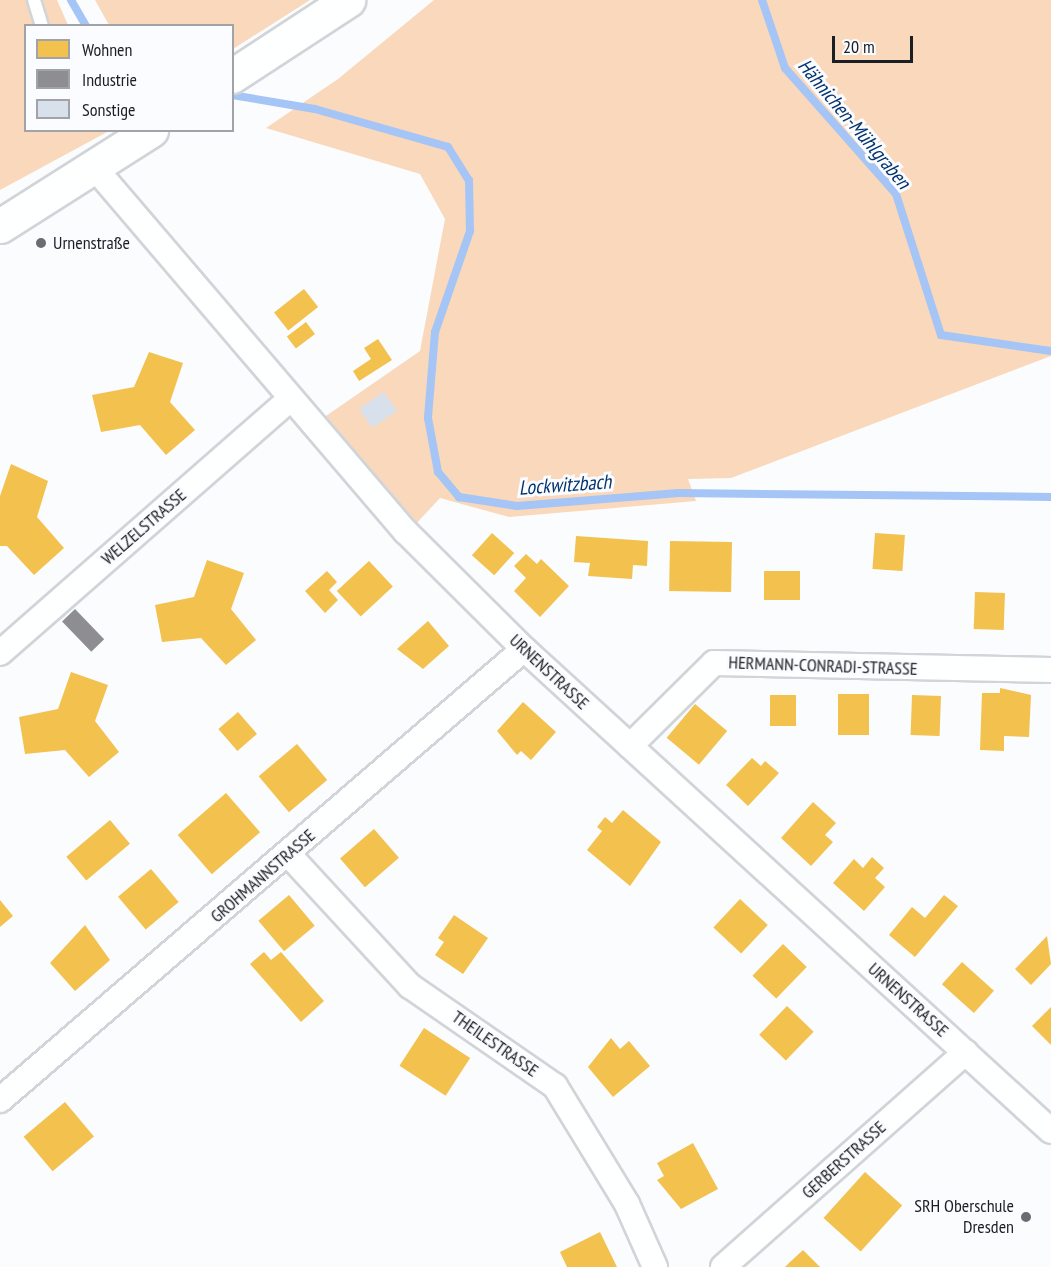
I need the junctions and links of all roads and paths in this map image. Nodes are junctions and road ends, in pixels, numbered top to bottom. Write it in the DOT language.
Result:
graph roads {
  1 [pos="34,0"];
  2 [pos="348,0"];
  3 [pos="41,24"];
  4 [pos="234,75"];
  5 [pos="140,134"];
  6 [pos="94,167"];
  7 [pos="0,226"];
  8 [pos="288,401"];
  9 [pos="524,650"];
  10 [pos="0,653"];
  11 [pos="1051,670"];
  12 [pos="630,746"];
  13 [pos="289,855"];
  14 [pos="966,1052"];
  15 [pos="0,1100"];
  16 [pos="1051,1131"];
  17 [pos="655,1267"];
  18 [pos="723,1267"];
  1 -- 3 [label="lane"];
  2 -- 4 [label="main road"];
  5 -- 6 [label="main road"];
  6 -- 7 [label="main road"];
  6 -- 8 [label="street, URNENSTRASSE"];
  8 -- 9 [label="street, URNENSTRASSE"];
  8 -- 10 [label="street, WELZELSTRASSE"];
  9 -- 12 [label="street, URNENSTRASSE"];
  9 -- 13 [label="street, GROHMANNSTRASSE"];
  11 -- 12 [label="street, HERMANN-CONRADI-STRASSE"];
  12 -- 14 [label="street, URNENSTRASSE"];
  13 -- 15 [label="street, GROHMANNSTRASSE"];
  13 -- 17 [label="street, THEILESTRASSE"];
  14 -- 16 [label="street, URNENSTRASSE"];
  14 -- 18 [label="street, GERBERSTRASSE"];
}
